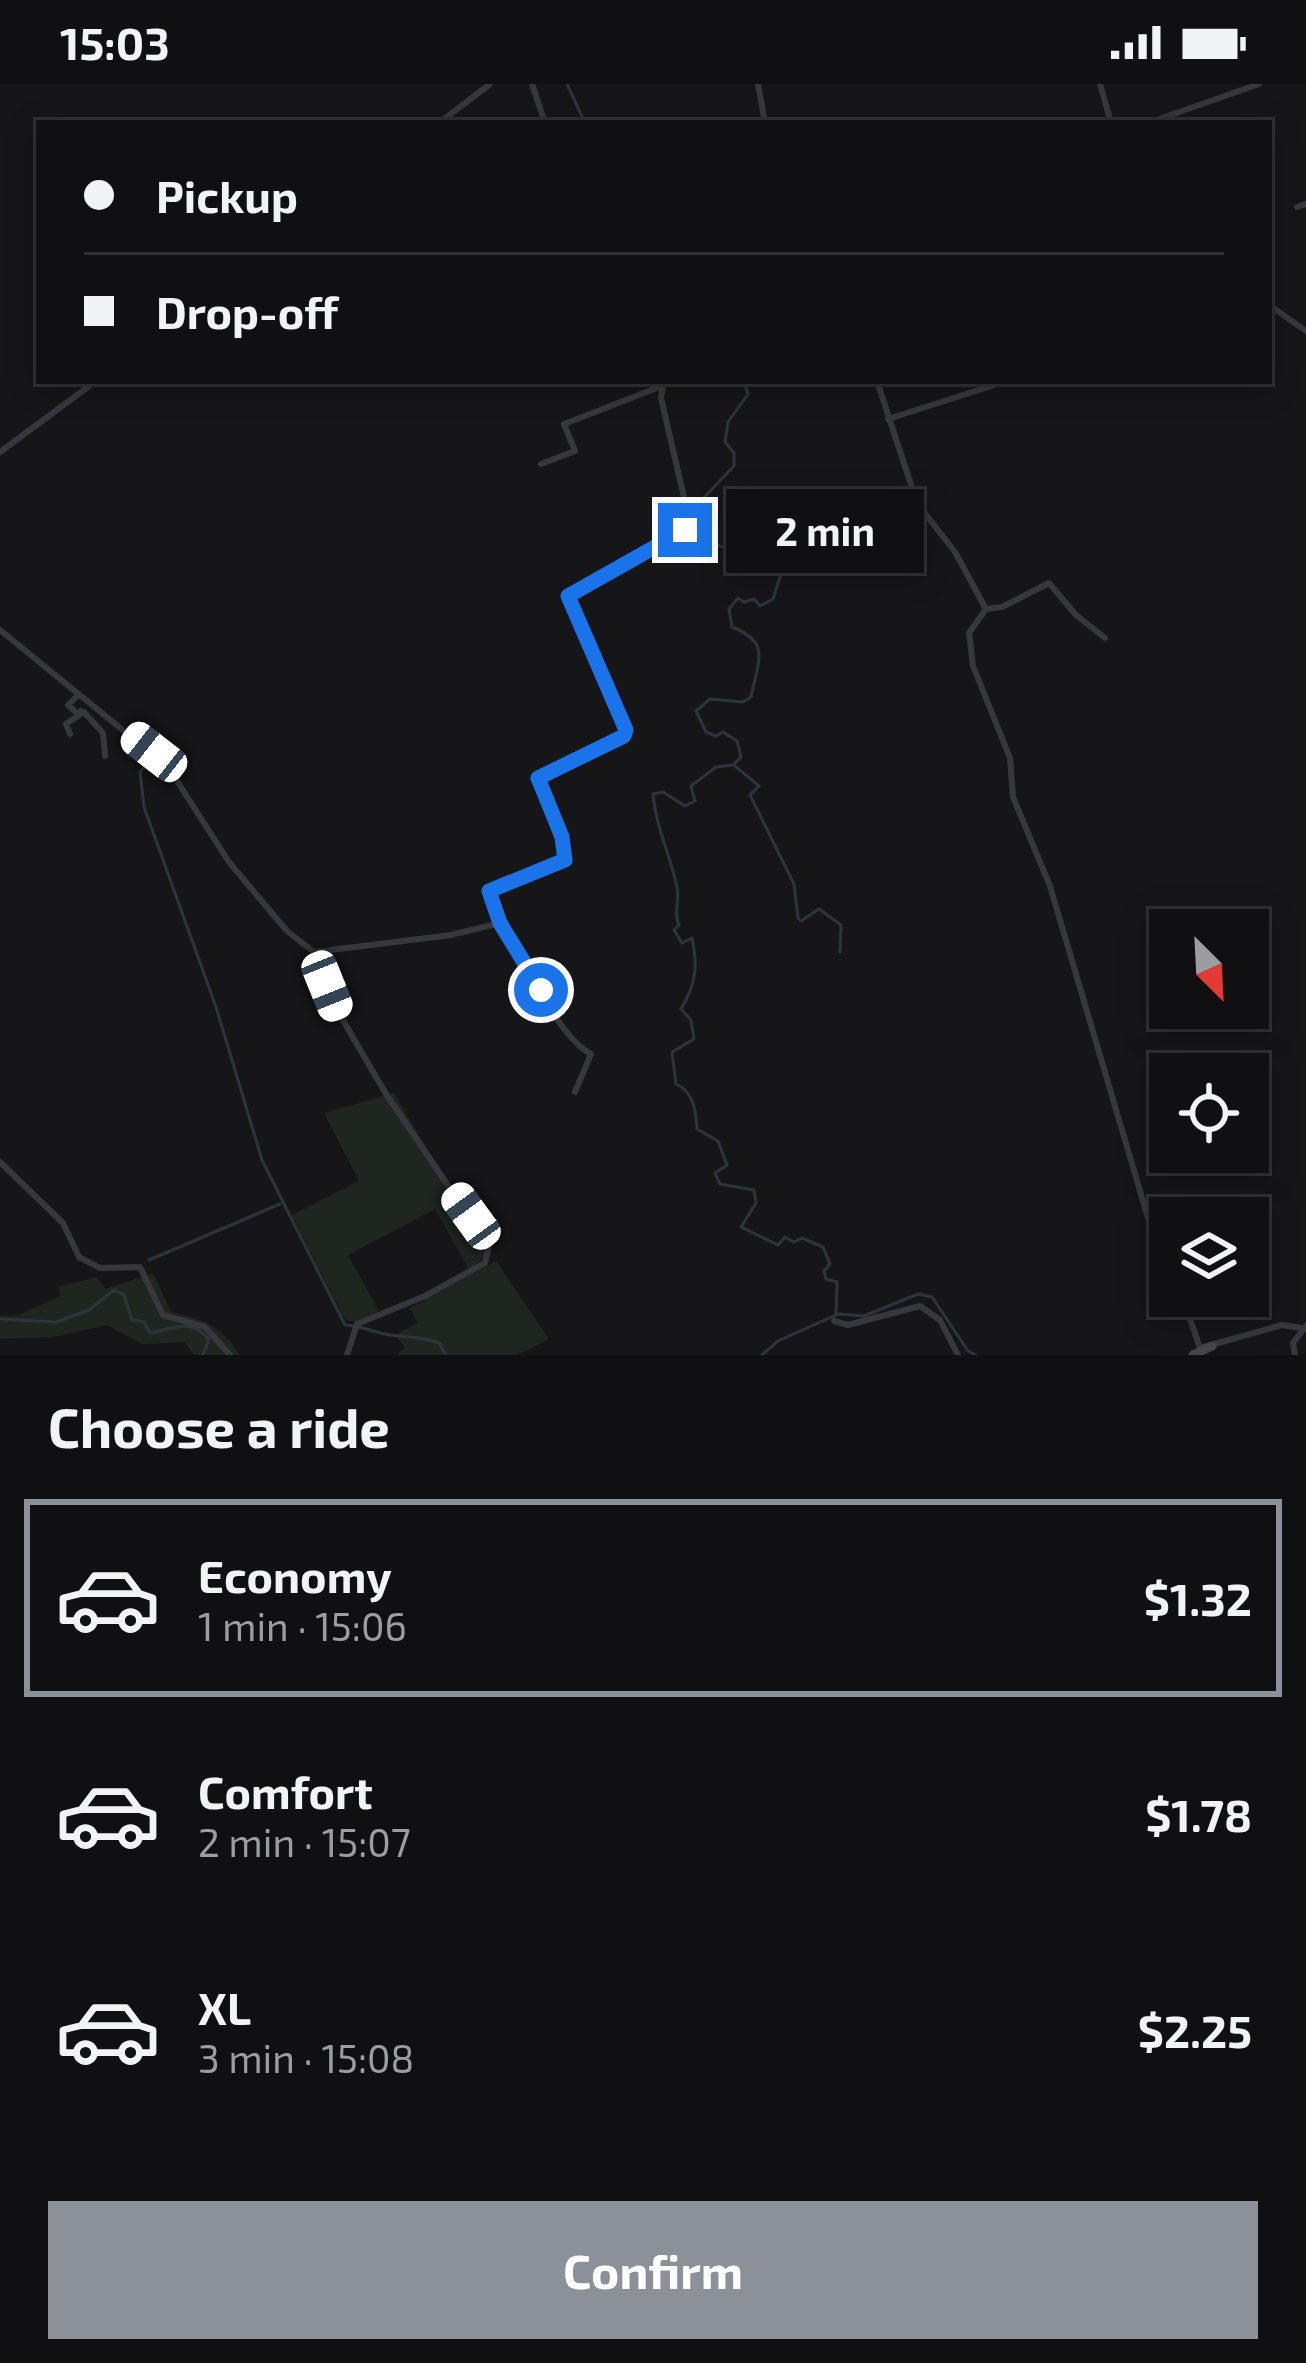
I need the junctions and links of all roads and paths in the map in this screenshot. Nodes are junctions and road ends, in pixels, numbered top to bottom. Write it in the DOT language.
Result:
graph roads {
  1 [pos="490,84"];
  2 [pos="532,84"];
  3 [pos="758,84"];
  4 [pos="1100,84"];
  5 [pos="1258,84"];
  6 [pos="443,120"];
  7 [pos="544,120"];
  8 [pos="764,120"];
  9 [pos="1110,120"];
  10 [pos="1156,120"];
  11 [pos="1272,307"];
  12 [pos="1306,331"];
  13 [pos="92,384"];
  14 [pos="663,384"];
  15 [pos="878,384"];
  16 [pos="997,384"];
  17 [pos="888,419"];
  18 [pos="0,452"];
  19 [pos="542,464"];
  20 [pos="986,609"];
  21 [pos="0,630"];
  22 [pos="1105,638"];
  23 [pos="79,694"];
  24 [pos="89,704"];
  25 [pos="78,714"];
  26 [pos="70,734"];
  27 [pos="104,756"];
  28 [pos="500,923"];
  29 [pos="314,952"];
  30 [pos="575,1092"];
  31 [pos="0,1162"];
  32 [pos="1149,1220"];
  33 [pos="1189,1317"];
  34 [pos="834,1321"];
  35 [pos="1304,1327"];
  36 [pos="1211,1346"];
  37 [pos="230,1355"];
  38 [pos="347,1355"];
  39 [pos="958,1355"];
  40 [pos="1193,1355"];
  41 [pos="1295,1355"];
  1 -- 6 [label="street"];
  2 -- 7 [label="street"];
  3 -- 8 [label="street"];
  4 -- 9 [label="street"];
  5 -- 10 [label="street"];
  11 -- 12 [label="street"];
  13 -- 18 [label="street"];
  14 -- 19 [label="street"];
  14 -- 28 [label="street"];
  15 -- 17 [label="street"];
  16 -- 17 [label="street"];
  17 -- 20 [label="street"];
  20 -- 22 [label="street"];
  20 -- 32 [label="street"];
  21 -- 23 [label="street"];
  23 -- 24 [label="street"];
  23 -- 25 [label="street"];
  24 -- 25 [label="street"];
  24 -- 29 [label="street"];
  25 -- 26 [label="street"];
  25 -- 27 [label="street"];
  28 -- 29 [label="street"];
  28 -- 30 [label="street"];
  29 -- 38 [label="street"];
  31 -- 37 [label="street"];
  33 -- 36 [label="street"];
  34 -- 39 [label="street"];
  35 -- 36 [label="street"];
  35 -- 41 [label="street"];
  36 -- 40 [label="street"];
}
